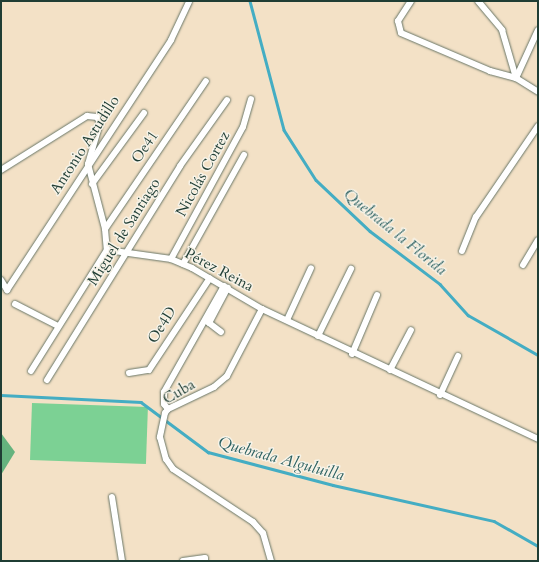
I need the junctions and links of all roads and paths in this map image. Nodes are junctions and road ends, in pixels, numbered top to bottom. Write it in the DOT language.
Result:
graph roads {
  1 [pos="411,1"];
  2 [pos="478,1"];
  3 [pos="189,2"];
  4 [pos="538,30"];
  5 [pos="516,78"];
  6 [pos="206,81"];
  7 [pos="538,92"];
  8 [pos="252,99"];
  9 [pos="227,100"];
  10 [pos="144,113"];
  11 [pos="538,126"];
  12 [pos="244,155"];
  13 [pos="88,164"];
  14 [pos="1,170"];
  15 [pos="92,184"];
  16 [pos="105,229"];
  17 [pos="538,240"];
  18 [pos="107,250"];
  19 [pos="462,251"];
  20 [pos="126,255"];
  21 [pos="171,259"];
  22 [pos="183,264"];
  23 [pos="523,265"];
  24 [pos="311,268"];
  25 [pos="350,269"];
  26 [pos="210,278"];
  27 [pos="1,280"];
  28 [pos="226,287"];
  29 [pos="378,295"];
  30 [pos="15,304"];
  31 [pos="262,309"];
  32 [pos="287,320"];
  33 [pos="58,326"];
  34 [pos="410,330"];
  35 [pos="221,332"];
  36 [pos="318,336"];
  37 [pos="352,354"];
  38 [pos="458,356"];
  39 [pos="390,370"];
  40 [pos="31,371"];
  41 [pos="129,373"];
  42 [pos="47,380"];
  43 [pos="440,395"];
  44 [pos="168,409"];
  45 [pos="538,439"];
  46 [pos="112,497"];
  47 [pos="122,561"];
  48 [pos="183,561"];
  49 [pos="205,561"];
  50 [pos="271,561"];
  1 -- 5 [label="street"];
  2 -- 5 [label="street"];
  3 -- 13 [label="street, Antonio Astudillo"];
  4 -- 5 [label="street"];
  5 -- 7 [label="street"];
  6 -- 16 [label="street, Oe41"];
  8 -- 21 [label="street, Nicolás Cortez"];
  9 -- 20 [label="street, Miguel de Santiago"];
  10 -- 15 [label="street"];
  11 -- 19 [label="street"];
  12 -- 22 [label="street"];
  13 -- 14 [label="street"];
  13 -- 15 [label="street"];
  13 -- 27 [label="street, Antonio Astudillo"];
  15 -- 16 [label="street"];
  16 -- 18 [label="street"];
  17 -- 23 [label="street"];
  18 -- 20 [label="street, Pérez Reina"];
  18 -- 33 [label="street"];
  20 -- 21 [label="street, Pérez Reina"];
  20 -- 42 [label="street, Miguel de Santiago"];
  21 -- 22 [label="street, Pérez Reina"];
  22 -- 26 [label="street, Pérez Reina"];
  24 -- 32 [label="street"];
  25 -- 36 [label="street"];
  26 -- 28 [label="street, Pérez Reina"];
  26 -- 41 [label="street, Oe4D"];
  28 -- 31 [label="street, Pérez Reina"];
  28 -- 35 [label="street"];
  28 -- 44 [label="street"];
  29 -- 37 [label="street"];
  30 -- 33 [label="street"];
  31 -- 32 [label="street, Pérez Reina"];
  31 -- 44 [label="street, Cuba"];
  32 -- 36 [label="street, Pérez Reina"];
  33 -- 40 [label="street"];
  34 -- 39 [label="street"];
  36 -- 37 [label="street, Pérez Reina"];
  37 -- 39 [label="street, Pérez Reina"];
  38 -- 43 [label="street"];
  39 -- 43 [label="street, Pérez Reina"];
  43 -- 45 [label="street, Pérez Reina"];
  44 -- 50 [label="street, Cuba"];
  46 -- 47 [label="street"];
  48 -- 49 [label="street"];
}
